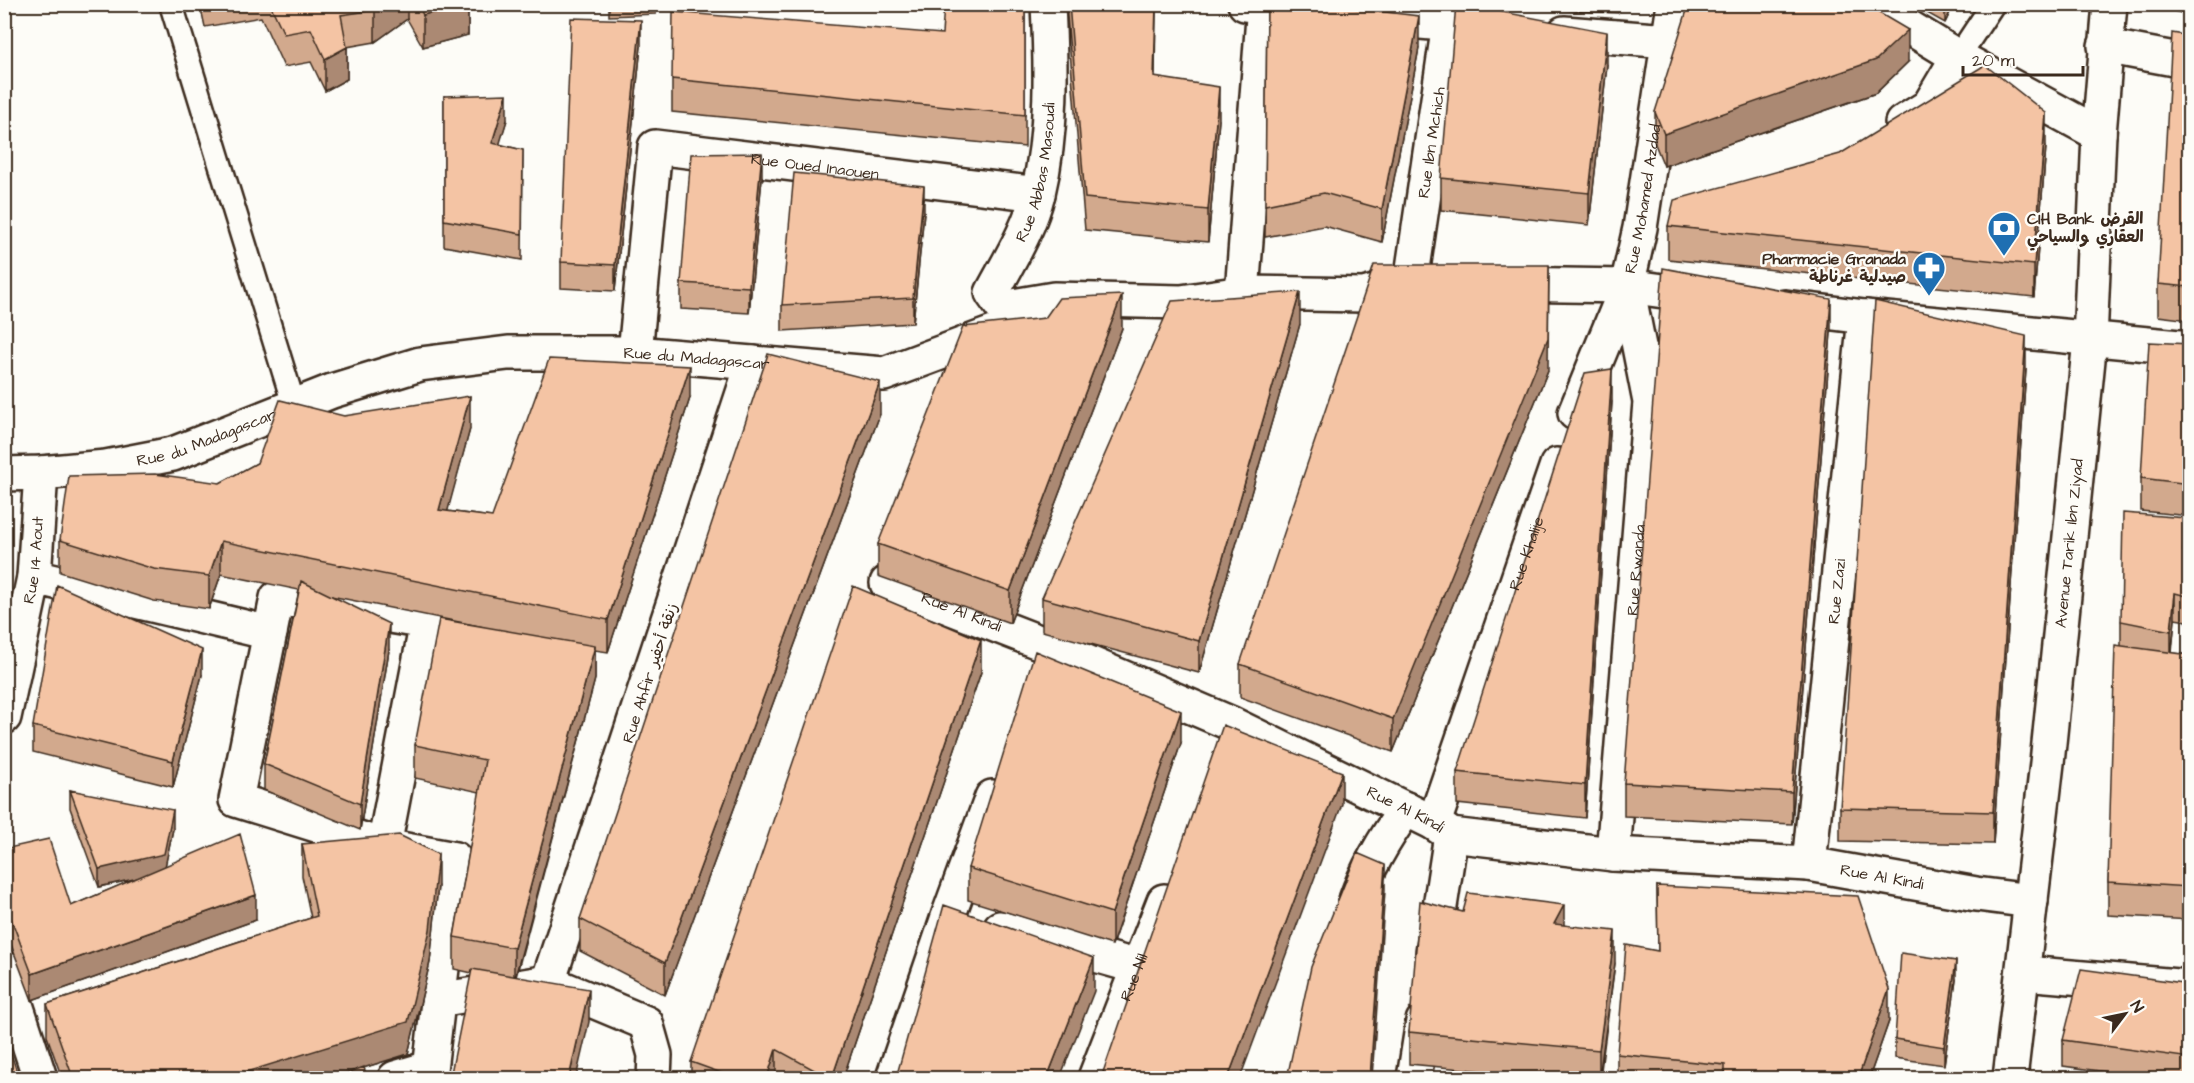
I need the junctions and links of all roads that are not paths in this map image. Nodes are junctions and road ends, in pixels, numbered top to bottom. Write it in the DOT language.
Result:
graph roads {
  1 [pos="171,4"];
  2 [pos="1048,4"];
  3 [pos="1674,4"];
  4 [pos="1871,4"];
  5 [pos="1993,4"];
  6 [pos="2110,4"];
  7 [pos="1258,5"];
  8 [pos="1450,15"];
  9 [pos="1669,40"];
  10 [pos="2105,46"];
  11 [pos="1958,57"];
  12 [pos="2190,62"];
  13 [pos="2099,134"];
  14 [pos="1880,137"];
  15 [pos="1038,194"];
  16 [pos="1674,218"];
  17 [pos="1640,228"];
  18 [pos="1471,283"];
  19 [pos="1627,286"];
  20 [pos="1242,293"];
  21 [pos="1364,295"];
  22 [pos="1181,302"];
  23 [pos="1865,317"];
  24 [pos="1015,325"];
  25 [pos="1353,329"];
  26 [pos="1168,335"];
  27 [pos="2090,340"];
  28 [pos="2190,348"];
  29 [pos="635,353"];
  30 [pos="753,363"];
  31 [pos="993,368"];
  32 [pos="294,405"];
  33 [pos="41,473"];
  34 [pos="4,474"];
  35 [pos="34,577"];
  36 [pos="887,583"];
  37 [pos="270,633"];
  38 [pos="1243,690"];
  39 [pos="4,717"];
  40 [pos="1232,724"];
  41 [pos="1220,757"];
  42 [pos="1003,769"];
  43 [pos="1430,823"];
  44 [pos="384,846"];
  45 [pos="1613,854"];
  46 [pos="1809,864"];
  47 [pos="1173,879"];
  48 [pos="2031,901"];
  49 [pos="949,914"];
  50 [pos="1346,926"];
  51 [pos="1138,967"];
  52 [pos="4,968"];
  53 [pos="2023,973"];
  54 [pos="548,982"];
  55 [pos="2190,987"];
  56 [pos="438,1000"];
  57 [pos="26,1069"];
  58 [pos="429,1073"];
  59 [pos="395,1078"];
  60 [pos="654,1078"];
  61 [pos="893,1078"];
  62 [pos="1095,1078"];
  63 [pos="1414,1078"];
  64 [pos="2010,1078"];
  1 -- 32 [label="lane"];
  2 -- 15 [label="street, Rue Abbas Masoudi"];
  3 -- 9 [label="street, Rue Mohamed Azdad"];
  4 -- 11 [label="street"];
  5 -- 11 [label="lane"];
  6 -- 10 [label="street, Avenue Tarik Ibn Ziyad"];
  7 -- 8 [label="street"];
  7 -- 20 [label="street"];
  8 -- 9 [label="street"];
  8 -- 21 [label="street, Rue Ibn Mchich"];
  9 -- 17 [label="street, Rue Mohamed Azdad"];
  10 -- 12 [label="street"];
  10 -- 13 [label="street, Avenue Tarik Ibn Ziyad"];
  11 -- 13 [label="street"];
  11 -- 14 [label="street"];
  13 -- 27 [label="street, Avenue Tarik Ibn Ziyad"];
  15 -- 24 [label="street, Rue Abbas Masoudi"];
  15 -- 29 [label="street, Rue Oued Inaouen"];
  16 -- 17 [label="street"];
  17 -- 19 [label="street, Rue Mohamed Azdad"];
  18 -- 19 [label="street"];
  19 -- 23 [label="street"];
  19 -- 43 [label="street, Rue Khalije"];
  19 -- 45 [label="street, Rue Rwanda"];
  20 -- 21 [label="street"];
  20 -- 22 [label="street"];
  21 -- 25 [label="street"];
  22 -- 24 [label="street"];
  22 -- 26 [label="street"];
  23 -- 27 [label="street"];
  23 -- 46 [label="street, Rue Zazi"];
  24 -- 30 [label="street, Rue du Madagascar"];
  24 -- 31 [label="street"];
  27 -- 28 [label="street"];
  27 -- 48 [label="street, Avenue Tarik Ibn Ziyad"];
  29 -- 30 [label="street, Rue du Madagascar"];
  29 -- 32 [label="street, Rue du Madagascar"];
  30 -- 54 [label="street, Rue Ahfir زنقة أحفير"];
  32 -- 33 [label="street, Rue du Madagascar"];
  33 -- 34 [label="street, Rue du Madagascar"];
  33 -- 35 [label="street, Rue 14 Aout"];
  35 -- 37 [label="street"];
  35 -- 39 [label="street, Rue 14 Aout"];
  36 -- 40 [label="street, Rue Al Kindi"];
  37 -- 44 [label="street"];
  37 -- 44 [label="street"];
  38 -- 40 [label="street"];
  40 -- 41 [label="street"];
  40 -- 43 [label="street, Rue Al Kindi"];
  42 -- 49 [label="street"];
  43 -- 45 [label="street, Rue Al Kindi"];
  43 -- 50 [label="street"];
  43 -- 63 [label="street"];
  44 -- 56 [label="street"];
  45 -- 46 [label="street, Rue Al Kindi"];
  46 -- 48 [label="street, Rue Al Kindi"];
  47 -- 51 [label="street, Rue Nil"];
  48 -- 53 [label="street, Avenue Tarik Ibn Ziyad"];
  49 -- 51 [label="street"];
  49 -- 61 [label="street"];
  51 -- 62 [label="street, Rue Nil"];
  52 -- 57 [label="street"];
  53 -- 55 [label="street"];
  53 -- 64 [label="street, Avenue Tarik Ibn Ziyad"];
  54 -- 56 [label="street"];
  54 -- 60 [label="street"];
  56 -- 58 [label="street"];
  58 -- 59 [label="street"];
}
